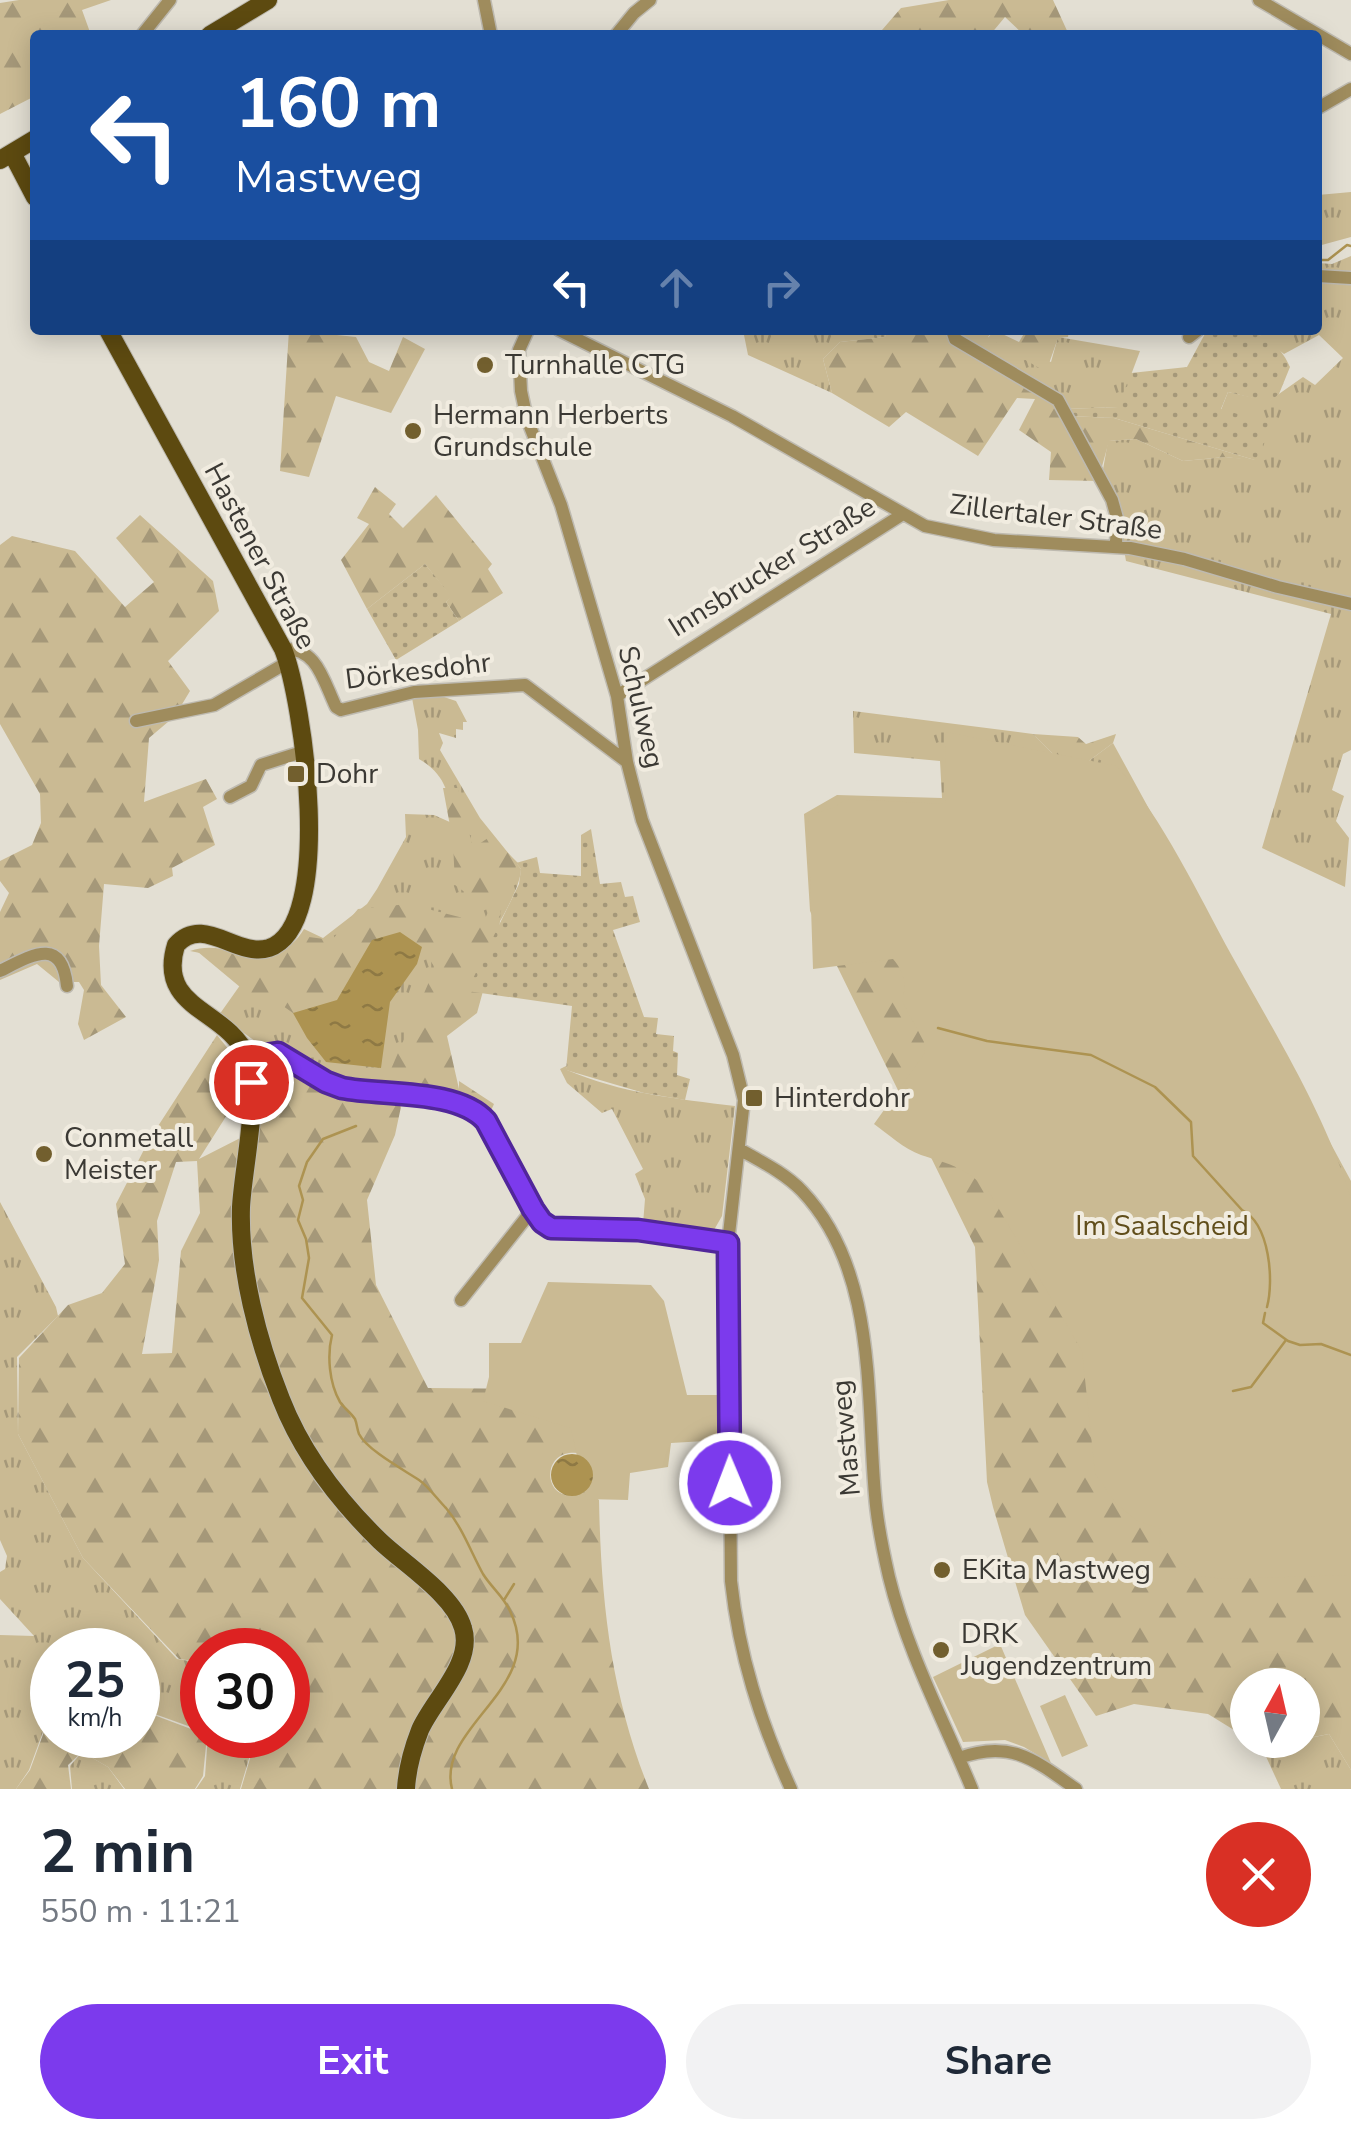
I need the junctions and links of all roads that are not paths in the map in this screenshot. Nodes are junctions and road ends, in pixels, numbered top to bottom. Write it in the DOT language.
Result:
graph roads {
  1 [pos="170,0"];
  2 [pos="268,0"];
  3 [pos="484,0"];
  4 [pos="650,0"];
  5 [pos="1259,0"];
  6 [pos="146,30"];
  7 [pos="218,30"];
  8 [pos="490,30"];
  9 [pos="620,30"];
  10 [pos="1310,30"];
  11 [pos="1322,37"];
  12 [pos="1351,54"];
  13 [pos="1351,89"];
  14 [pos="1322,106"];
  15 [pos="30,142"];
  16 [pos="6,156"];
  17 [pos="30,187"];
  18 [pos="1322,276"];
  19 [pos="1351,278"];
  20 [pos="111,335"];
  21 [pos="526,335"];
  22 [pos="569,335"];
  23 [pos="953,335"];
  24 [pos="903,514"];
  25 [pos="1116,545"];
  26 [pos="1351,604"];
  27 [pos="286,656"];
  28 [pos="617,696"];
  29 [pos="136,721"];
  30 [pos="302,752"];
  31 [pos="627,762"];
  32 [pos="230,797"];
  33 [pos="0,971"];
  34 [pos="67,986"];
  35 [pos="248,1058"];
  36 [pos="739,1149"];
  37 [pos="533,1209"];
  38 [pos="728,1243"];
  39 [pos="461,1300"];
  40 [pos="959,1758"];
  41 [pos="406,1789"];
  42 [pos="791,1789"];
  43 [pos="972,1789"];
  44 [pos="1076,1789"];
  1 -- 6 [label="street"];
  2 -- 7 [label="main road"];
  3 -- 8 [label="street"];
  4 -- 9 [label="street"];
  5 -- 10 [label="street"];
  11 -- 12 [label="street"];
  13 -- 14 [label="street"];
  15 -- 16 [label="main road"];
  16 -- 17 [label="main road"];
  18 -- 19 [label="street"];
  20 -- 27 [label="main road, Hastener Straße"];
  21 -- 28 [label="street, Schulweg"];
  22 -- 24 [label="street, Zillertaler Straße"];
  23 -- 25 [label="street"];
  24 -- 25 [label="street, Zillertaler Straße"];
  24 -- 28 [label="street, Innsbrucker Straße"];
  25 -- 26 [label="street, Zillertaler Straße"];
  27 -- 29 [label="street"];
  27 -- 30 [label="main road, Hastener Straße"];
  27 -- 31 [label="street, Dörkesdohr"];
  28 -- 31 [label="street, Schulweg"];
  30 -- 32 [label="street"];
  30 -- 35 [label="main road, Hastener Straße"];
  31 -- 36 [label="street, Schulweg"];
  33 -- 34 [label="street"];
  35 -- 37 [label="street"];
  35 -- 41 [label="main road"];
  36 -- 38 [label="street"];
  36 -- 40 [label="street, Mastweg"];
  37 -- 38 [label="street"];
  37 -- 39 [label="street"];
  38 -- 42 [label="street"];
  40 -- 43 [label="street, Mastweg"];
  40 -- 44 [label="street"];
}
